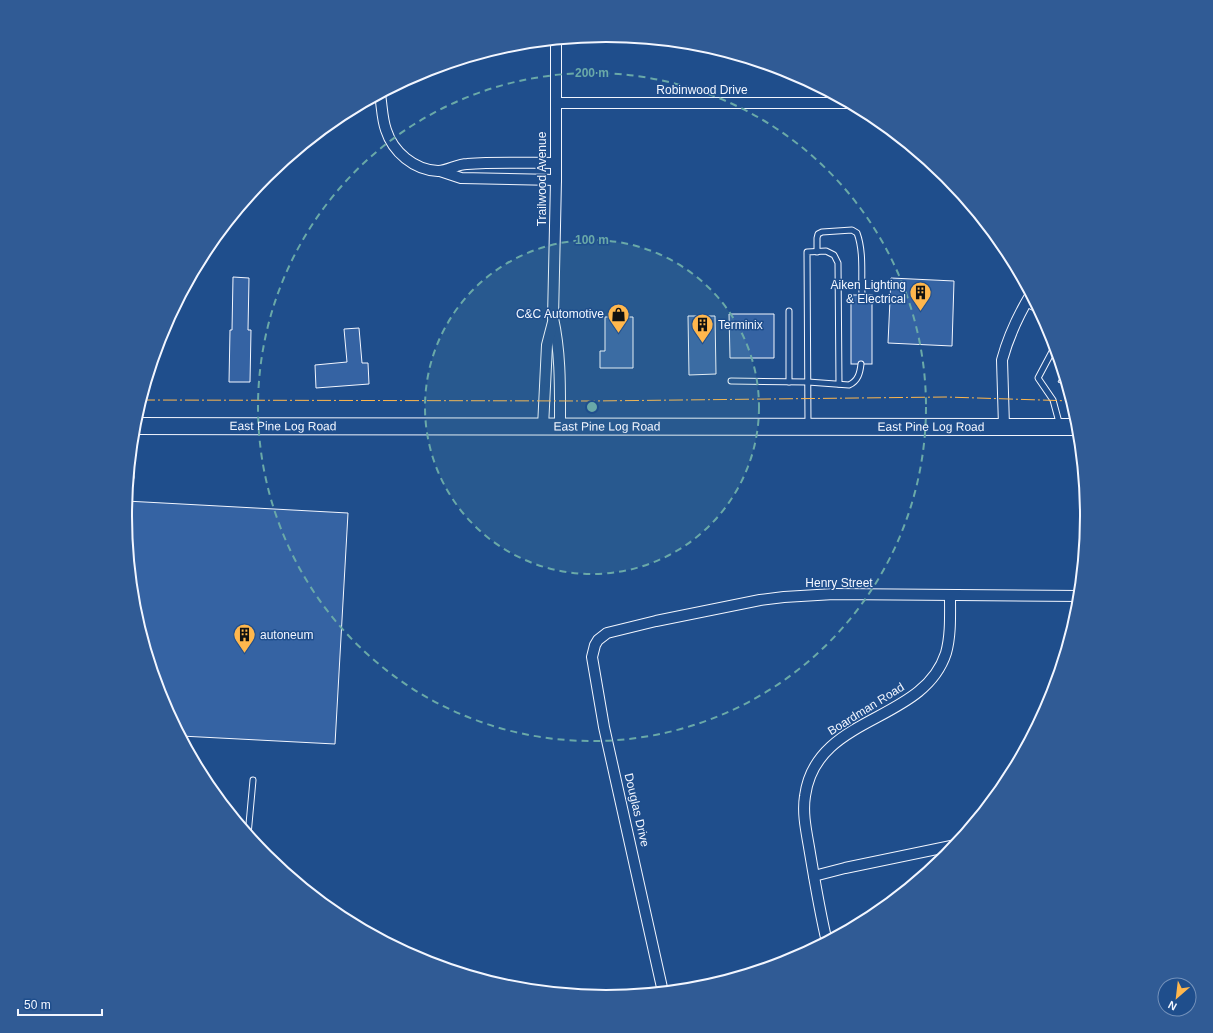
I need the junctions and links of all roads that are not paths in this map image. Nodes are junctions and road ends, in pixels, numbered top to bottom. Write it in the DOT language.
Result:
graph roads {
  1 [pos="556,45"];
  2 [pos="381,100"];
  3 [pos="556,103"];
  4 [pos="838,103"];
  5 [pos="556,163"];
  6 [pos="440,171"];
  7 [pos="556,180"];
  8 [pos="817,252"];
  9 [pos="862,295"];
  10 [pos="1028,299"];
  11 [pos="1025,303"];
  12 [pos="1032,307"];
  13 [pos="789,311"];
  14 [pos="554,318"];
  15 [pos="1052,352"];
  16 [pos="861,364"];
  17 [pos="731,381"];
  18 [pos="790,382"];
  19 [pos="808,382"];
  20 [pos="839,384"];
  21 [pos="141,426"];
  22 [pos="1004,426"];
  23 [pos="543,427"];
  24 [pos="560,427"];
  25 [pos="808,427"];
  26 [pos="1061,427"];
  27 [pos="1072,427"];
  28 [pos="950,596"];
  29 [pos="1074,596"];
  30 [pos="602,636"];
  31 [pos="253,780"];
  32 [pos="249,827"];
  33 [pos="947,847"];
  34 [pos="814,876"];
  35 [pos="826,937"];
  36 [pos="662,988"];
  1 -- 3 [label="street, Trailwood Avenue"];
  2 -- 6 [label="street"];
  3 -- 4 [label="street, Robinwood Drive"];
  3 -- 5 [label="street, Trailwood Avenue"];
  5 -- 6 [label="street"];
  5 -- 7 [label="street, Trailwood Avenue"];
  6 -- 7 [label="street"];
  7 -- 14 [label="street, Trailwood Avenue"];
  8 -- 9 [label="lane"];
  8 -- 19 [label="lane"];
  8 -- 20 [label="lane"];
  10 -- 11 [label="street"];
  11 -- 12 [label="lane"];
  11 -- 22 [label="street"];
  13 -- 18 [label="lane"];
  14 -- 23 [label="street, Trailwood Avenue"];
  14 -- 24 [label="street, Trailwood Avenue"];
  15 -- 26 [label="lane"];
  16 -- 20 [label="lane"];
  17 -- 18 [label="lane"];
  18 -- 19 [label="lane"];
  19 -- 20 [label="lane"];
  19 -- 25 [label="lane"];
  21 -- 23 [label="main road, East Pine Log Road"];
  22 -- 25 [label="main road, East Pine Log Road"];
  22 -- 26 [label="main road, East Pine Log Road"];
  23 -- 24 [label="main road, East Pine Log Road"];
  24 -- 25 [label="main road, East Pine Log Road"];
  26 -- 27 [label="main road, East Pine Log Road"];
  28 -- 29 [label="street, Henry Street"];
  28 -- 30 [label="street, Henry Street"];
  28 -- 34 [label="street, Boardman Road"];
  30 -- 36 [label="street, Douglas Drive"];
  31 -- 32 [label="lane"];
  33 -- 34 [label="street"];
  34 -- 35 [label="street, Boardman Road"];
}
